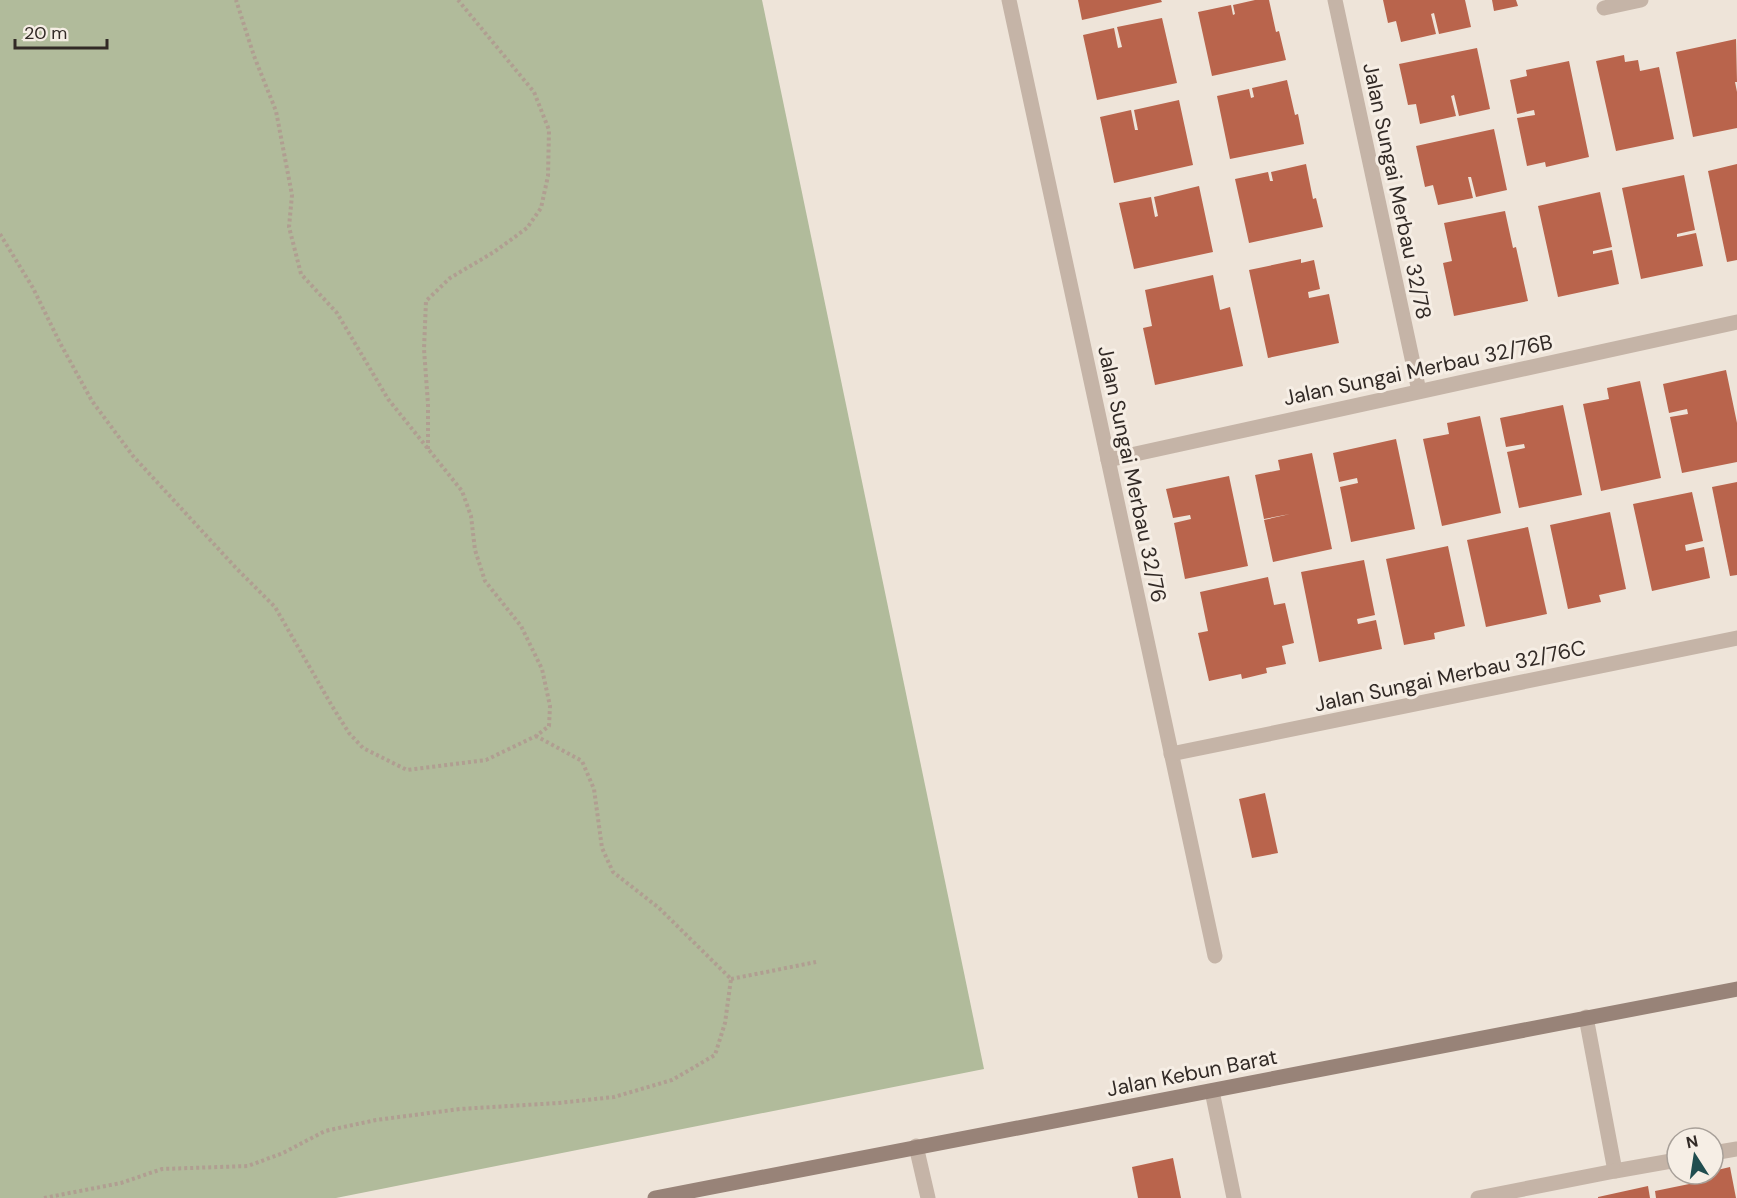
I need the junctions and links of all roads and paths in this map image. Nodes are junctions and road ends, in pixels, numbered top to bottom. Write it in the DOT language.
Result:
graph roads {
  1 [pos="236,0"];
  2 [pos="458,0"];
  3 [pos="1009,0"];
  4 [pos="1335,0"];
  5 [pos="1641,0"];
  6 [pos="1604,8"];
  7 [pos="0,234"];
  8 [pos="1737,322"];
  9 [pos="1419,392"];
  10 [pos="428,449"];
  11 [pos="1107,460"];
  12 [pos="1737,638"];
  13 [pos="536,736"];
  14 [pos="1171,754"];
  15 [pos="1215,956"];
  16 [pos="816,962"];
  17 [pos="730,979"];
  18 [pos="1737,989"];
  19 [pos="1586,1017"];
  20 [pos="1212,1091"];
  21 [pos="916,1146"];
  22 [pos="1665,1162"];
  23 [pos="1615,1171"];
  24 [pos="696,1194"];
  25 [pos="1484,1197"];
  26 [pos="44,1198"];
  27 [pos="655,1198"];
  28 [pos="927,1198"];
  29 [pos="1234,1198"];
  1 -- 10 [label="path"];
  2 -- 10 [label="path"];
  3 -- 11 [label="street, Jalan Sungai Merbau 32/76"];
  4 -- 9 [label="street, Jalan Sungai Merbau 32/78"];
  5 -- 6 [label="street"];
  7 -- 13 [label="path"];
  8 -- 9 [label="street, Jalan Sungai Merbau 32/76B"];
  9 -- 11 [label="street, Jalan Sungai Merbau 32/76B"];
  10 -- 13 [label="path"];
  11 -- 14 [label="street, Jalan Sungai Merbau 32/76"];
  12 -- 14 [label="street, Jalan Sungai Merbau 32/76C"];
  13 -- 17 [label="path"];
  14 -- 15 [label="street, Jalan Sungai Merbau 32/76"];
  16 -- 17 [label="path"];
  17 -- 26 [label="path"];
  18 -- 19 [label="main road, Jalan Kebun Barat"];
  19 -- 20 [label="main road, Jalan Kebun Barat"];
  19 -- 23 [label="street"];
  20 -- 21 [label="main road, Jalan Kebun Barat"];
  20 -- 29 [label="street"];
  21 -- 24 [label="main road, Jalan Kebun Barat"];
  21 -- 28 [label="street"];
  22 -- 23 [label="street"];
  23 -- 25 [label="street"];
  24 -- 27 [label="main road, Jalan Kebun Barat"];
}
